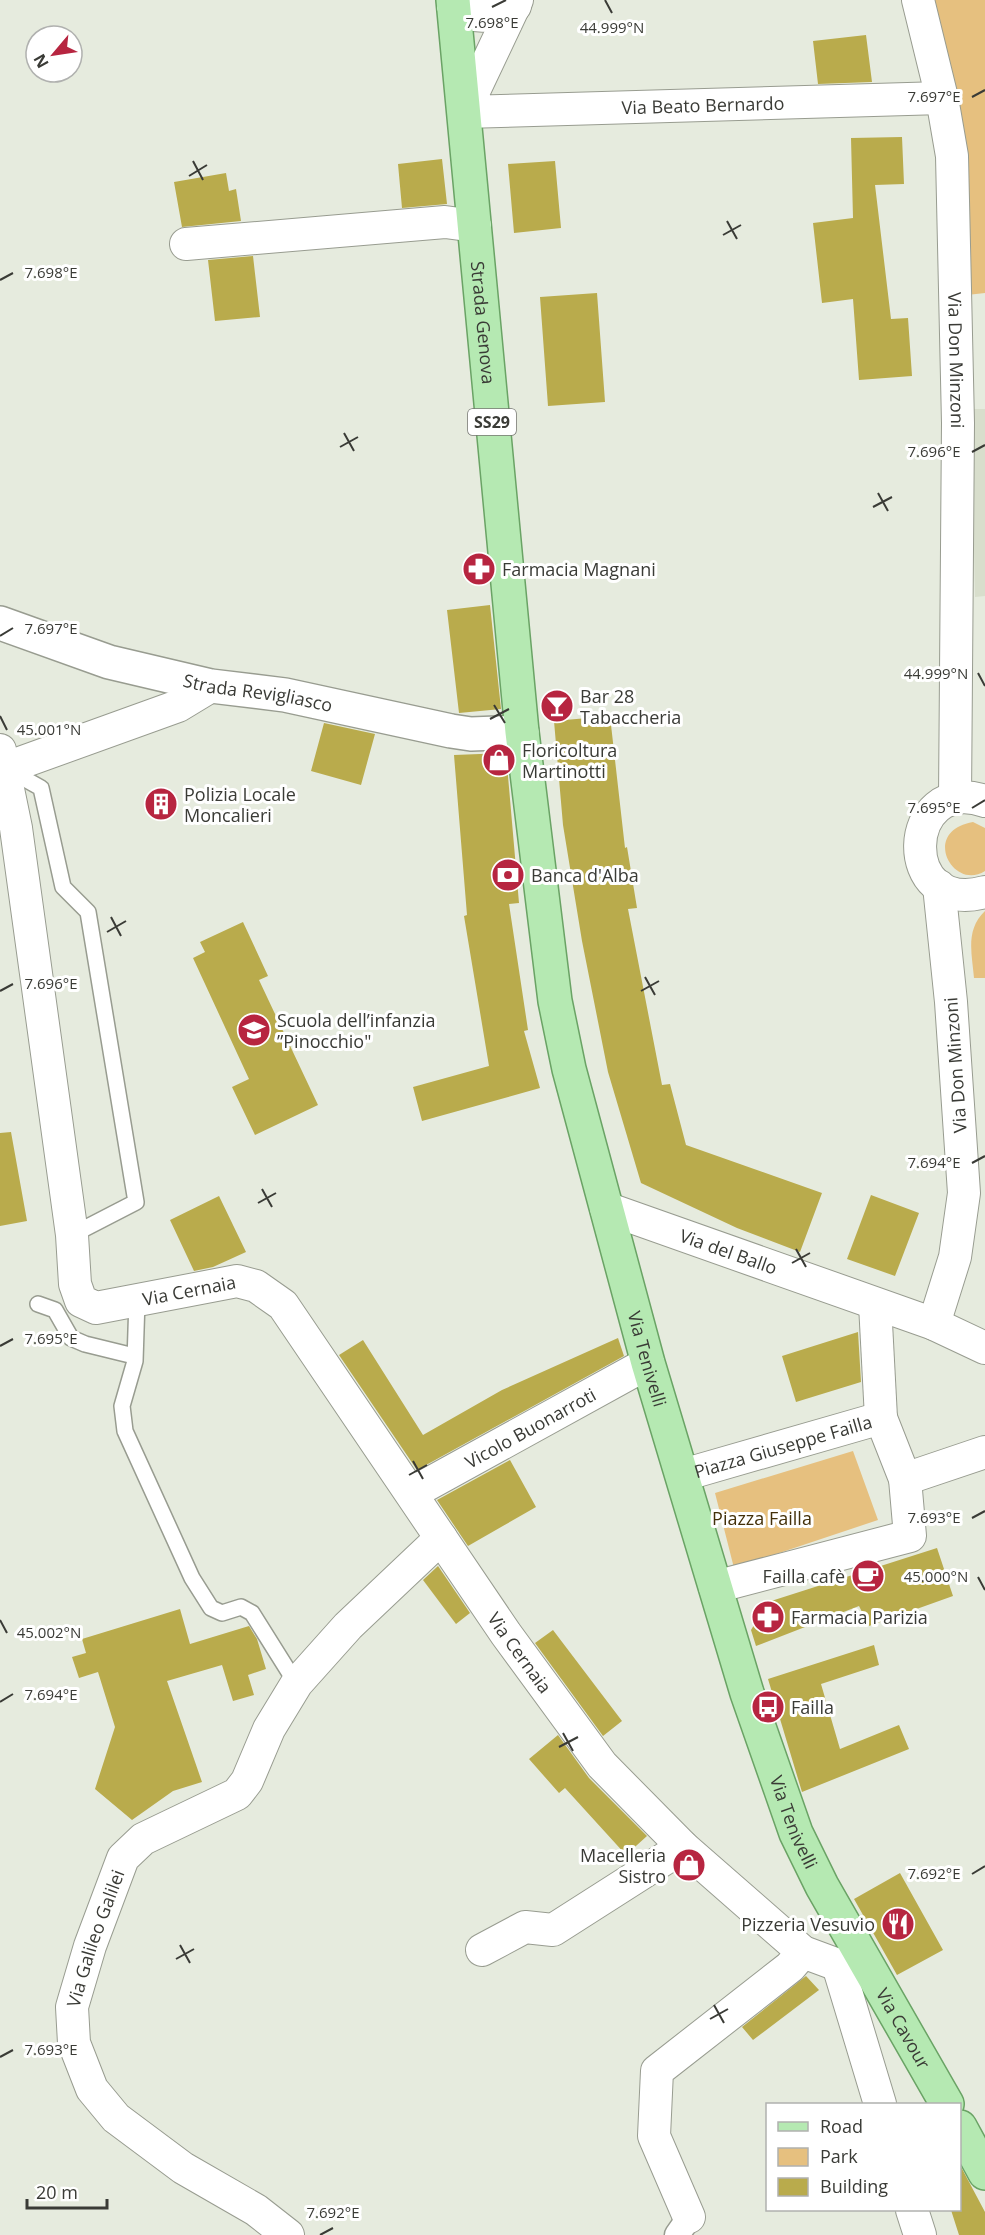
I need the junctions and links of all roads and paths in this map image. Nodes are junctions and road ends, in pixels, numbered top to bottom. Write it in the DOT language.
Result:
graph roads {
  1 [pos="918,0"];
  2 [pos="453,3"];
  3 [pos="516,3"];
  4 [pos="942,98"];
  5 [pos="464,112"];
  6 [pos="475,226"];
  7 [pos="186,244"];
  8 [pos="0,623"];
  9 [pos="211,686"];
  10 [pos="522,737"];
  11 [pos="3,759"];
  12 [pos="970,800"];
  13 [pos="939,886"];
  14 [pos="979,893"];
  15 [pos="946,945"];
  16 [pos="606,1208"];
  17 [pos="72,1235"];
  18 [pos="137,1300"];
  19 [pos="38,1304"];
  20 [pos="875,1304"];
  21 [pos="933,1324"];
  22 [pos="985,1348"];
  23 [pos="134,1356"];
  24 [pos="648,1363"];
  25 [pos="880,1418"];
  26 [pos="985,1452"];
  27 [pos="683,1475"];
  28 [pos="905,1479"];
  29 [pos="412,1493"];
  30 [pos="441,1538"];
  31 [pos="715,1587"];
  32 [pos="296,1682"];
  33 [pos="683,1848"];
  34 [pos="482,1950"];
  35 [pos="803,1952"];
  36 [pos="848,1958"];
  37 [pos="880,2103"];
  38 [pos="946,2103"];
  39 [pos="961,2129"];
  40 [pos="985,2173"];
  41 [pos="912,2211"];
  42 [pos="683,2226"];
  43 [pos="288,2235"];
  44 [pos="920,2235"];
  1 -- 4 [label="street, Via Don Minzoni"];
  2 -- 3 [label="street"];
  2 -- 5 [label="main road, Strada Genova / SS29"];
  3 -- 5 [label="street"];
  4 -- 5 [label="street, Via Beato Bernardo"];
  4 -- 12 [label="street, Via Don Minzoni"];
  5 -- 6 [label="main road, Strada Genova / SS29"];
  6 -- 7 [label="street"];
  6 -- 10 [label="main road, Strada Genova / SS29"];
  8 -- 9 [label="street, Strada Revigliasco"];
  9 -- 10 [label="street, Strada Revigliasco"];
  9 -- 11 [label="street"];
  10 -- 16 [label="main road, Via Tenivelli"];
  11 -- 17 [label="street, Via Cernaia"];
  11 -- 17 [label="lane"];
  12 -- 13 [label="street"];
  13 -- 14 [label="street"];
  13 -- 15 [label="street, Via Don Minzoni"];
  14 -- 15 [label="street"];
  15 -- 21 [label="street, Via Don Minzoni"];
  16 -- 20 [label="street, Via del Ballo"];
  16 -- 24 [label="main road, Via Tenivelli"];
  17 -- 18 [label="street, Via Cernaia"];
  18 -- 23 [label="lane"];
  18 -- 29 [label="street, Via Cernaia"];
  19 -- 23 [label="lane"];
  20 -- 21 [label="street, Via del Ballo"];
  20 -- 25 [label="street"];
  21 -- 22 [label="street, Via del Ballo"];
  23 -- 32 [label="lane"];
  24 -- 27 [label="main road, Via Tenivelli"];
  24 -- 29 [label="street, Vicolo Buonarroti"];
  25 -- 27 [label="street, Piazza Giuseppe Failla"];
  25 -- 28 [label="street, Piazza Giuseppe Failla"];
  26 -- 28 [label="street"];
  27 -- 31 [label="main road, Via Tenivelli"];
  28 -- 31 [label="street, Piazza Giuseppe Failla"];
  29 -- 30 [label="street, Via Cernaia"];
  30 -- 32 [label="street, Via Galileo Galilei"];
  30 -- 33 [label="street, Via Cernaia"];
  31 -- 36 [label="main road, Via Tenivelli"];
  32 -- 43 [label="street, Via Galileo Galilei"];
  33 -- 34 [label="street"];
  33 -- 35 [label="street, Via Cernaia"];
  35 -- 36 [label="street, Via Cernaia"];
  35 -- 42 [label="street"];
  36 -- 37 [label="street"];
  36 -- 38 [label="main road, Via Cavour"];
  39 -- 40 [label="main road"];
  41 -- 44 [label="street"];
}
